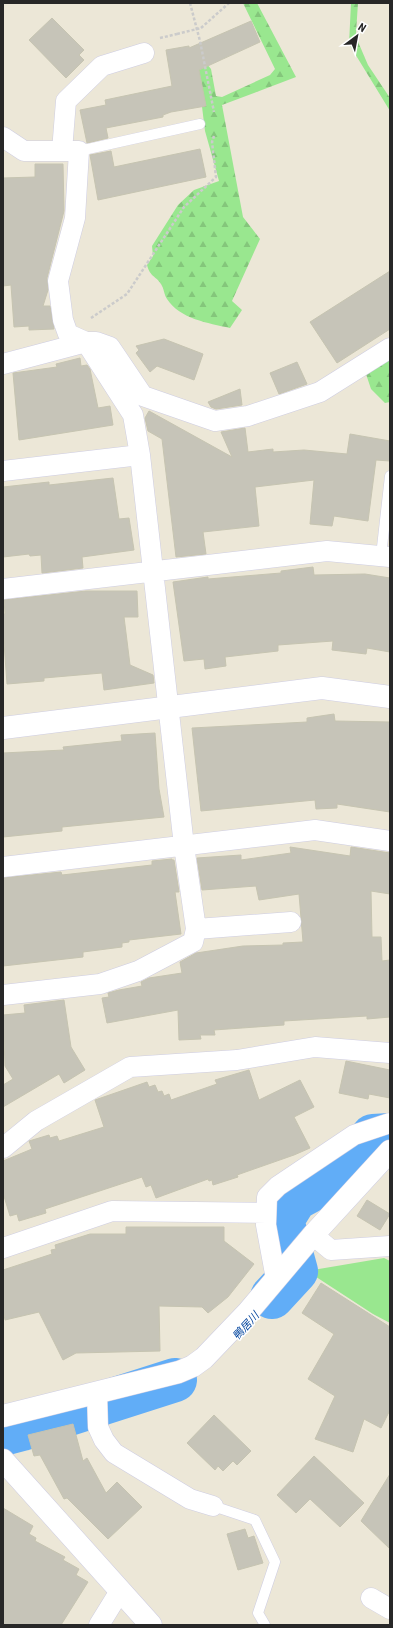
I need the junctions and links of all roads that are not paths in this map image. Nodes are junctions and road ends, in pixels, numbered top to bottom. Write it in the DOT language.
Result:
graph roads {
  1 [pos="144,53"];
  2 [pos="200,124"];
  3 [pos="3,137"];
  4 [pos="70,151"];
  5 [pos="77,338"];
  6 [pos="390,348"];
  7 [pos="3,364"];
  8 [pos="140,454"];
  9 [pos="3,471"];
  10 [pos="390,476"];
  11 [pos="385,556"];
  12 [pos="152,572"];
  13 [pos="3,589"];
  14 [pos="390,697"];
  15 [pos="170,708"];
  16 [pos="3,728"];
  17 [pos="390,841"];
  18 [pos="184,846"];
  19 [pos="3,867"];
  20 [pos="291,922"];
  21 [pos="196,929"];
  22 [pos="3,995"];
  23 [pos="390,1053"];
  24 [pos="390,1123"];
  25 [pos="3,1148"];
  26 [pos="390,1151"];
  27 [pos="266,1213"];
  28 [pos="313,1235"];
  29 [pos="390,1246"];
  30 [pos="3,1248"];
  31 [pos="276,1279"];
  32 [pos="97,1393"];
  33 [pos="3,1416"];
  34 [pos="3,1460"];
  35 [pos="213,1506"];
  36 [pos="120,1591"];
  37 [pos="371,1598"];
  38 [pos="390,1609"];
  39 [pos="98,1625"];
  40 [pos="151,1625"];
  41 [pos="265,1625"];
  1 -- 4 [label="street"];
  2 -- 4 [label="lane"];
  3 -- 4 [label="street"];
  4 -- 5 [label="street"];
  5 -- 6 [label="street"];
  5 -- 7 [label="street"];
  5 -- 8 [label="street"];
  8 -- 9 [label="street"];
  8 -- 12 [label="street"];
  10 -- 11 [label="lane"];
  11 -- 12 [label="street"];
  12 -- 13 [label="street"];
  12 -- 15 [label="street"];
  14 -- 15 [label="street"];
  15 -- 16 [label="street"];
  15 -- 18 [label="street"];
  17 -- 18 [label="street"];
  18 -- 19 [label="street"];
  18 -- 21 [label="street"];
  20 -- 21 [label="street"];
  21 -- 22 [label="street"];
  23 -- 25 [label="street"];
  24 -- 27 [label="street"];
  26 -- 28 [label="street"];
  27 -- 30 [label="street"];
  27 -- 31 [label="street"];
  28 -- 29 [label="street"];
  28 -- 31 [label="street"];
  31 -- 32 [label="street"];
  32 -- 33 [label="street"];
  32 -- 35 [label="street"];
  34 -- 36 [label="street"];
  35 -- 41 [label="lane"];
  36 -- 39 [label="street"];
  36 -- 40 [label="street"];
  37 -- 38 [label="street"];
}
